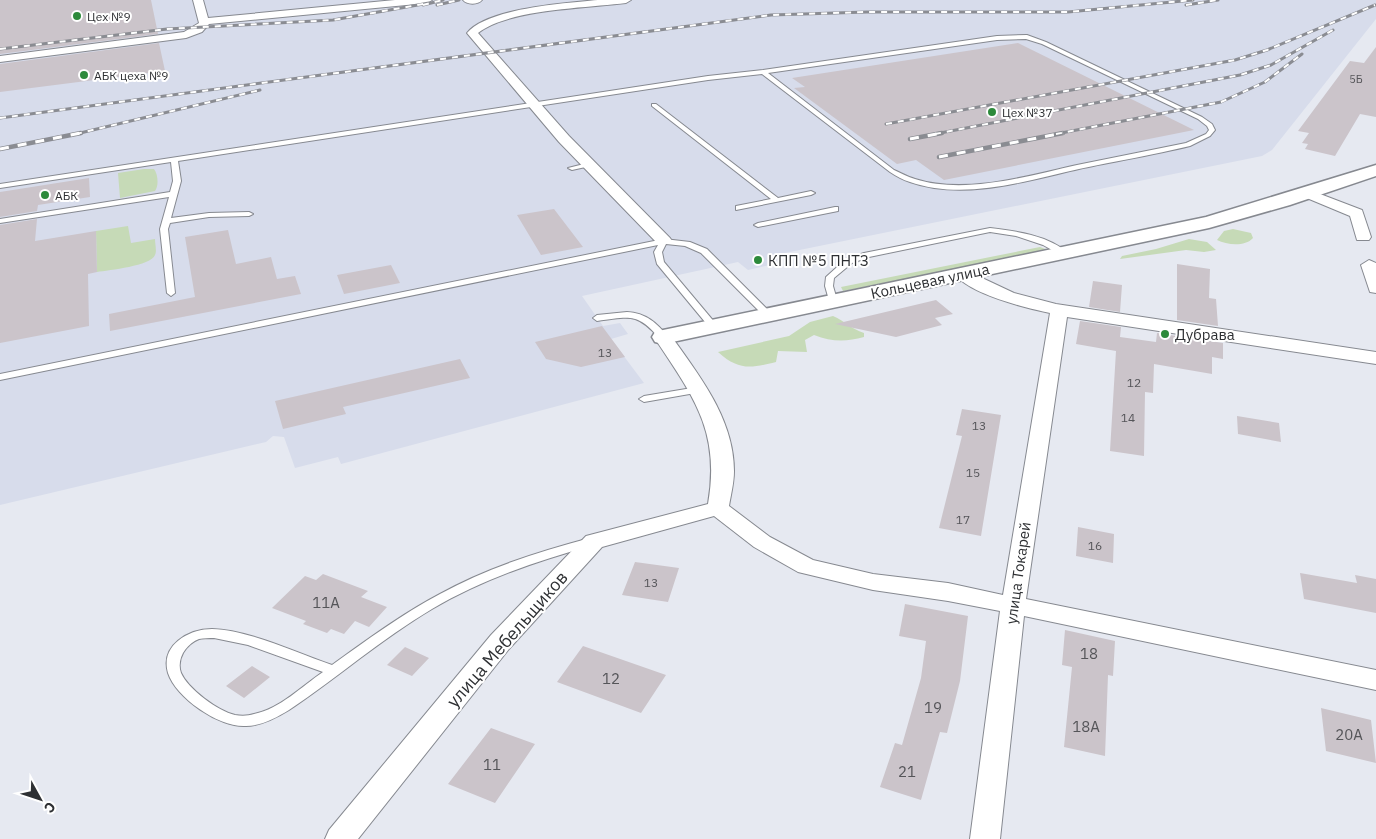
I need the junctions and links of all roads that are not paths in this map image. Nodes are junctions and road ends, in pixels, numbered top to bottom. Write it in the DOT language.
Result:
graph roads {
  1 [pos="198,0"];
  2 [pos="427,0"];
  3 [pos="468,0"];
  4 [pos="477,0"];
  5 [pos="548,0"];
  6 [pos="626,0"];
  7 [pos="559,8"];
  8 [pos="205,21"];
  9 [pos="0,59"];
  10 [pos="763,72"];
  11 [pos="654,105"];
  12 [pos="534,106"];
  13 [pos="174,160"];
  14 [pos="588,165"];
  15 [pos="572,168"];
  16 [pos="1374,172"];
  17 [pos="0,186"];
  18 [pos="812,193"];
  19 [pos="1307,193"];
  20 [pos="173,194"];
  21 [pos="777,200"];
  22 [pos="738,208"];
  23 [pos="835,209"];
  24 [pos="249,214"];
  25 [pos="0,221"];
  26 [pos="166,221"];
  27 [pos="758,225"];
  28 [pos="1363,237"];
  29 [pos="664,241"];
  30 [pos="1064,253"];
  31 [pos="1369,265"];
  32 [pos="963,274"];
  33 [pos="1376,288"];
  34 [pos="171,293"];
  35 [pos="833,300"];
  36 [pos="1059,309"];
  37 [pos="767,314"];
  38 [pos="597,318"];
  39 [pos="713,326"];
  40 [pos="663,338"];
  41 [pos="1376,358"];
  42 [pos="0,378"];
  43 [pos="698,390"];
  44 [pos="644,399"];
  45 [pos="718,508"];
  46 [pos="594,541"];
  47 [pos="1013,605"];
  48 [pos="334,671"];
  49 [pos="1376,680"];
  50 [pos="340,839"];
  51 [pos="985,839"];
  1 -- 8 [label="street"];
  2 -- 8 [label="street"];
  3 -- 4 [label="street"];
  5 -- 7 [label="street"];
  6 -- 7 [label="street"];
  7 -- 12 [label="street"];
  8 -- 9 [label="street"];
  10 -- 10 [label="lane"];
  10 -- 12 [label="lane"];
  11 -- 21 [label="lane"];
  12 -- 13 [label="lane"];
  12 -- 14 [label="street"];
  13 -- 17 [label="lane"];
  13 -- 20 [label="lane"];
  14 -- 15 [label="lane"];
  14 -- 29 [label="street"];
  16 -- 19 [label="street, Кольцевая улица"];
  18 -- 21 [label="lane"];
  19 -- 28 [label="street"];
  19 -- 30 [label="street, Кольцевая улица"];
  20 -- 25 [label="lane"];
  20 -- 26 [label="lane"];
  21 -- 22 [label="lane"];
  23 -- 27 [label="lane"];
  24 -- 26 [label="lane"];
  26 -- 34 [label="lane"];
  29 -- 37 [label="lane"];
  29 -- 39 [label="lane"];
  29 -- 42 [label="lane"];
  30 -- 32 [label="street, Кольцевая улица"];
  30 -- 35 [label="lane"];
  31 -- 33 [label="street"];
  32 -- 35 [label="street, Кольцевая улица"];
  32 -- 36 [label="street"];
  35 -- 37 [label="street, Кольцевая улица"];
  36 -- 41 [label="street"];
  36 -- 47 [label="street, улица Токарей"];
  37 -- 39 [label="street, Кольцевая улица"];
  38 -- 40 [label="lane"];
  39 -- 40 [label="street, Кольцевая улица"];
  40 -- 43 [label="street"];
  43 -- 44 [label="lane"];
  43 -- 45 [label="street"];
  45 -- 46 [label="street"];
  45 -- 47 [label="street"];
  46 -- 48 [label="lane"];
  46 -- 50 [label="street, улица Мебельщиков"];
  47 -- 49 [label="street"];
  47 -- 51 [label="street, улица Токарей"];
  48 -- 48 [label="lane"];
}
